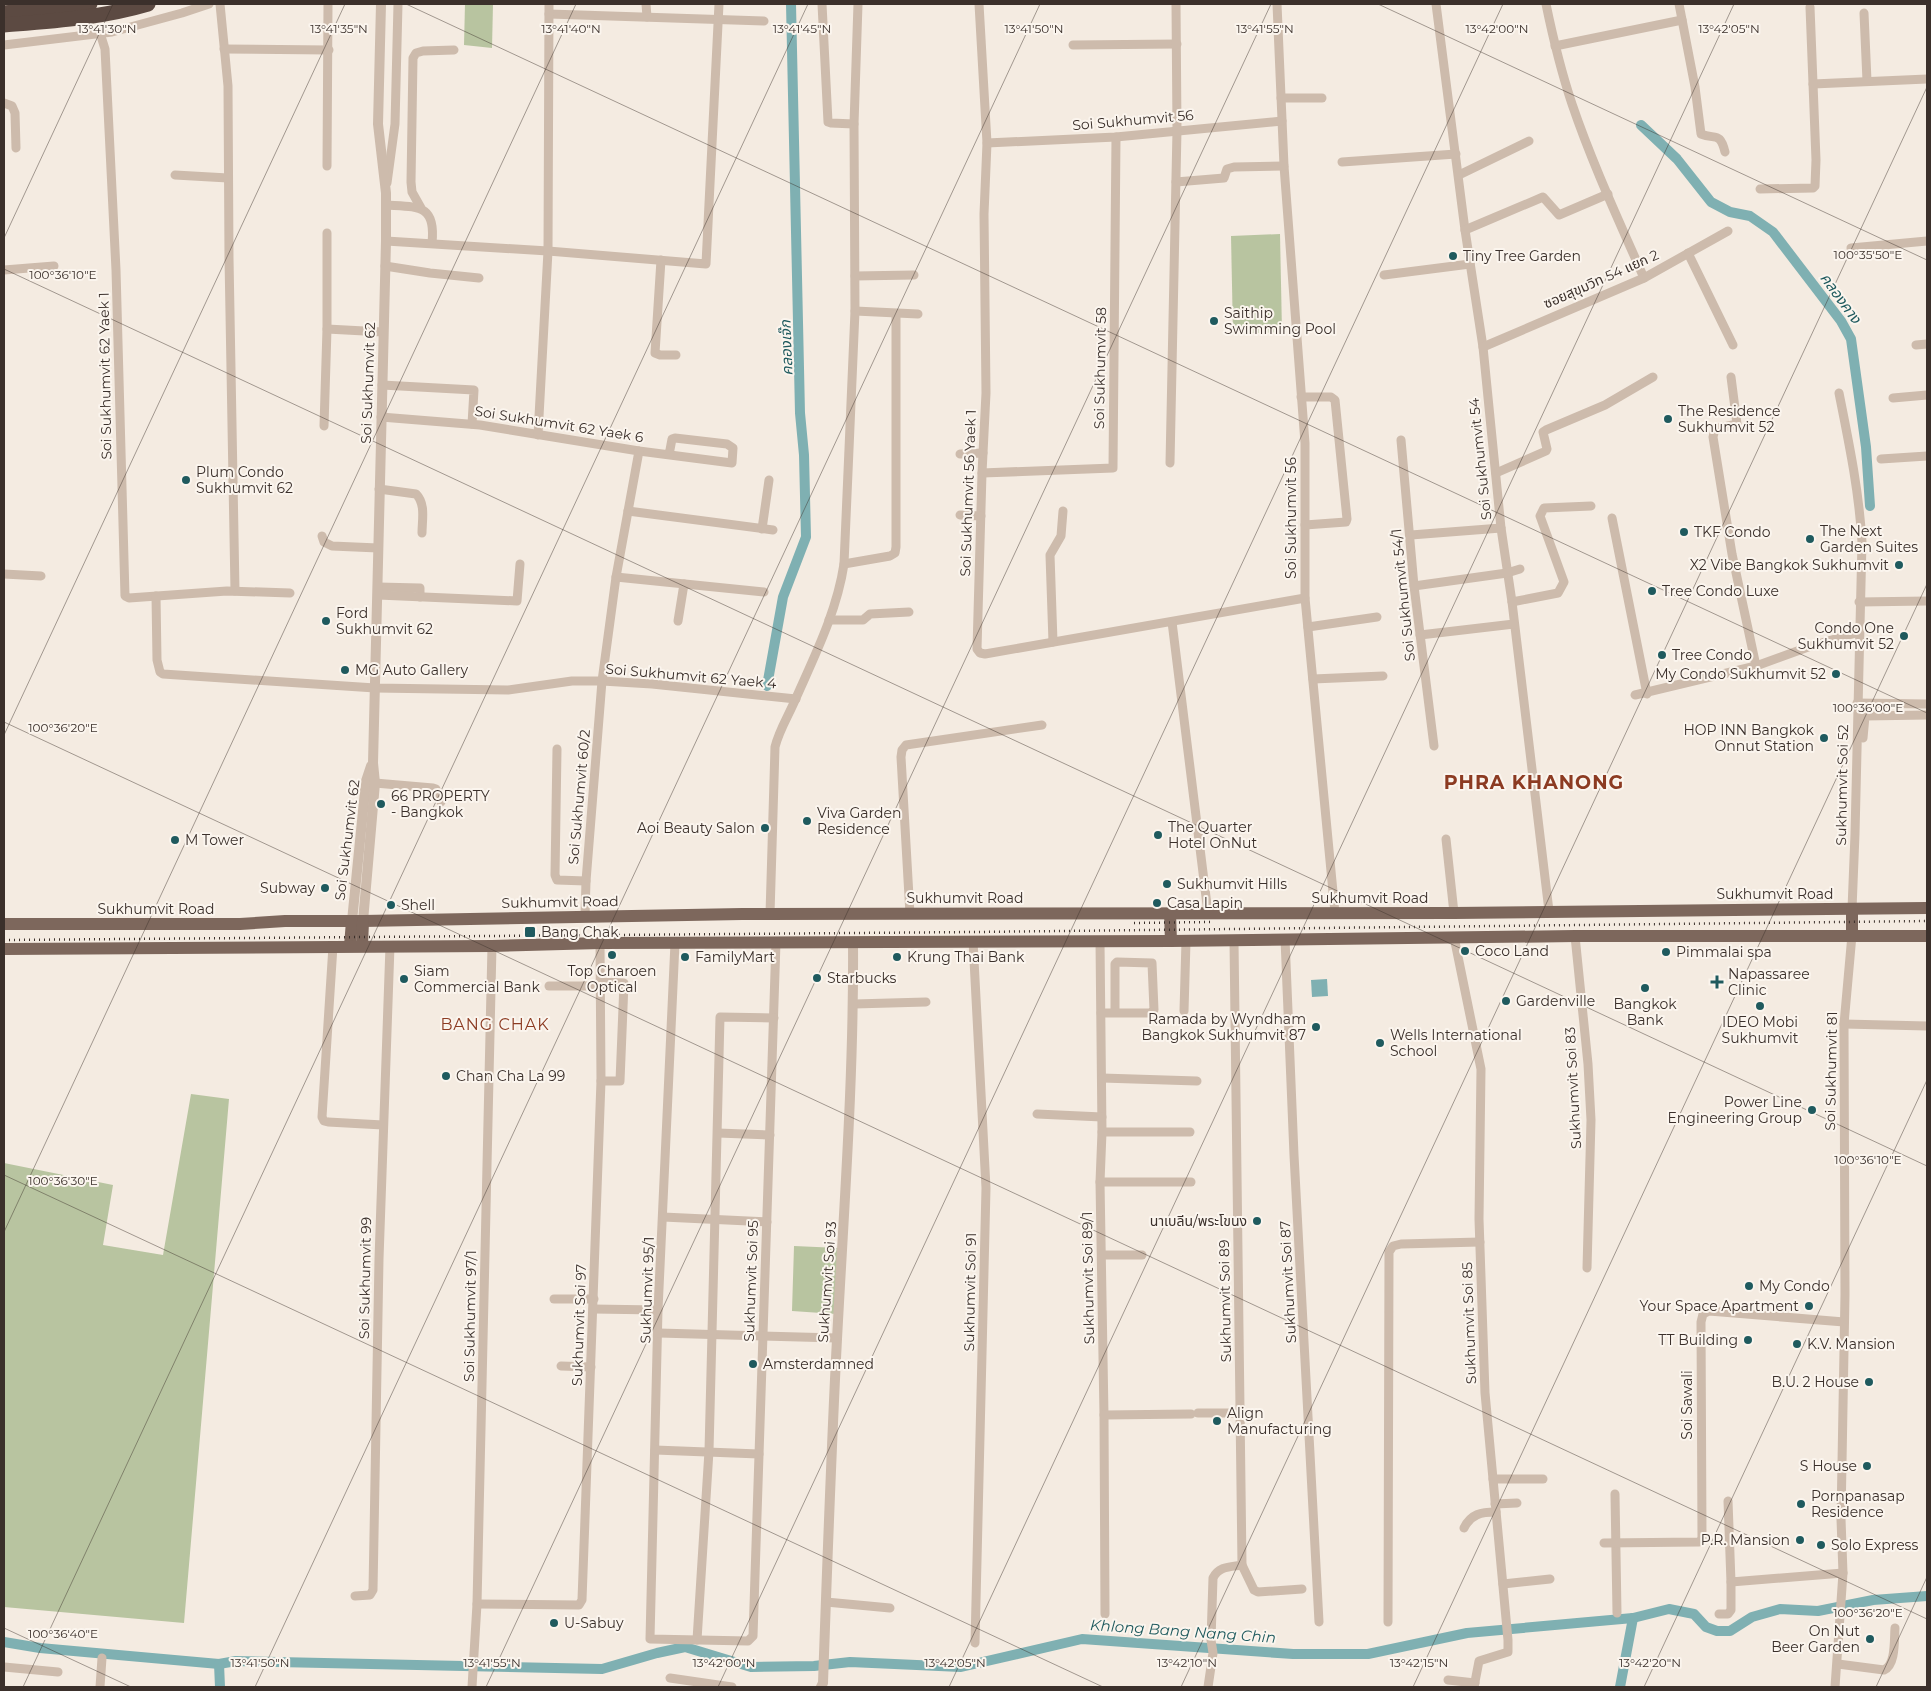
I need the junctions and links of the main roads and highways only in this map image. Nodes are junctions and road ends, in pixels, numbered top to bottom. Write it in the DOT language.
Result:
graph roads {
  1 [pos="37,4"];
  2 [pos="90,4"];
  3 [pos="148,4"];
  4 [pos="4,7"];
  5 [pos="4,13"];
  6 [pos="4,25"];
  7 [pos="1927,908"];
  8 [pos="1852,909"];
  9 [pos="1170,913"];
  10 [pos="357,921"];
  11 [pos="4,924"];
  12 [pos="1852,935"];
  13 [pos="1927,936"];
  14 [pos="1171,941"];
  15 [pos="356,946"];
  16 [pos="4,950"];
  1 -- 4 [label="highway"];
  2 -- 5 [label="highway"];
  3 -- 6 [label="highway"];
  7 -- 8 [label="main road, Sukhumvit Road"];
  8 -- 9 [label="main road, Sukhumvit Road"];
  8 -- 12 [label="main road"];
  9 -- 10 [label="main road, Sukhumvit Road"];
  9 -- 14 [label="main road"];
  10 -- 11 [label="main road, Sukhumvit Road"];
  10 -- 15 [label="main road"];
  12 -- 13 [label="main road"];
  12 -- 14 [label="main road"];
  14 -- 15 [label="main road"];
  15 -- 16 [label="main road"];
}
